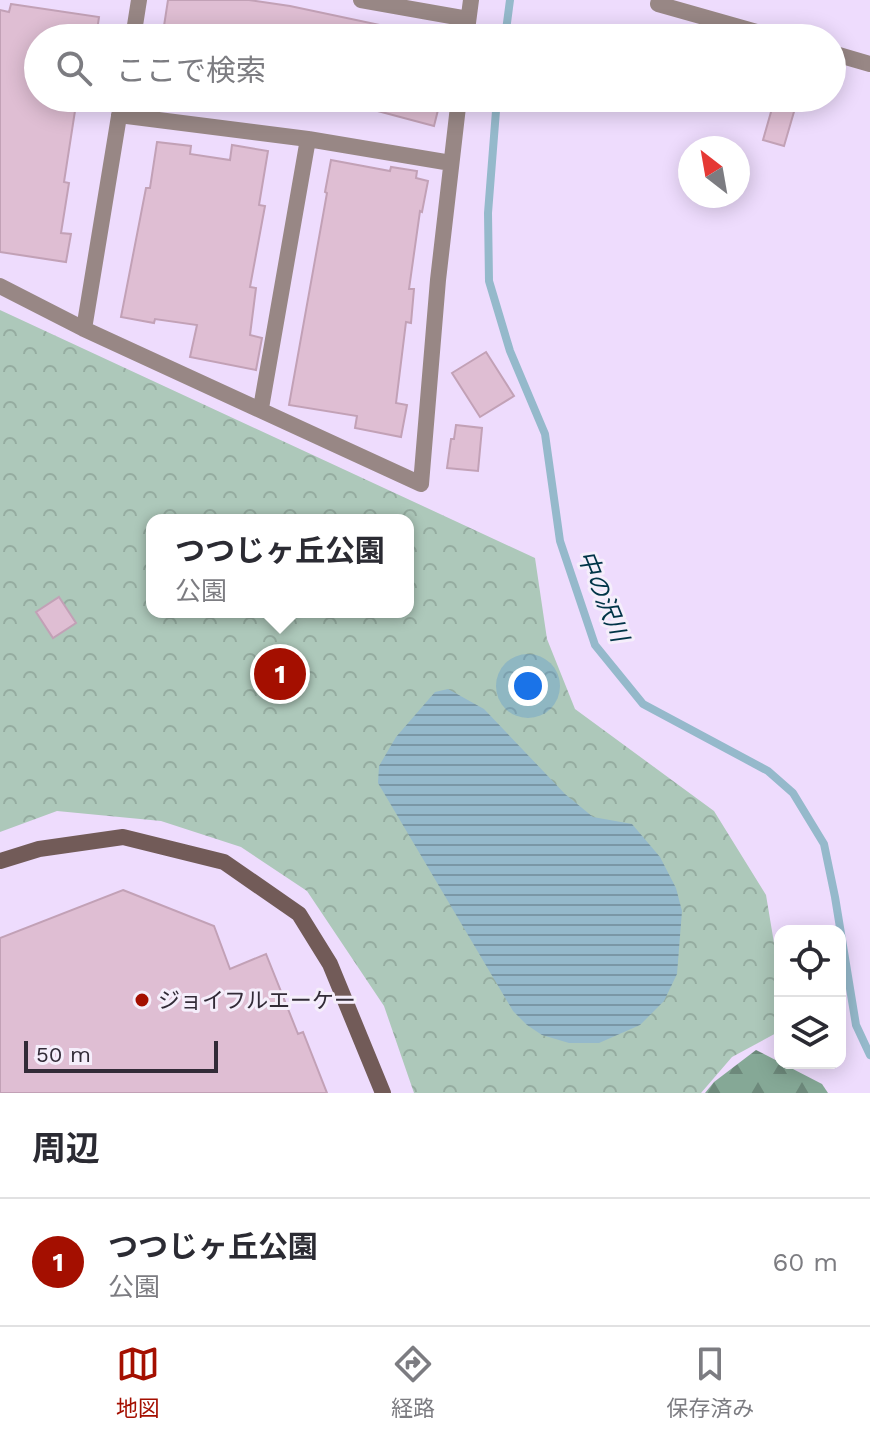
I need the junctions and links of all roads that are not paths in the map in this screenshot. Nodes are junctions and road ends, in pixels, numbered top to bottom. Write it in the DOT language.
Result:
graph roads {
  1 [pos="139,0"];
  2 [pos="361,0"];
  3 [pos="471,0"];
  4 [pos="659,0"];
  5 [pos="468,19"];
  6 [pos="135,24"];
  7 [pos="467,24"];
  8 [pos="729,24"];
  9 [pos="846,57"];
  10 [pos="870,64"];
  11 [pos="120,112"];
  12 [pos="457,112"];
  13 [pos="119,115"];
  14 [pos="308,139"];
  15 [pos="451,163"];
  16 [pos="0,286"];
  17 [pos="84,329"];
  18 [pos="261,408"];
  19 [pos="0,861"];
  20 [pos="383,1093"];
  1 -- 6 [label="street"];
  2 -- 5 [label="street"];
  3 -- 5 [label="street"];
  4 -- 8 [label="street"];
  5 -- 7 [label="street"];
  9 -- 10 [label="street"];
  11 -- 13 [label="street"];
  12 -- 15 [label="street"];
  13 -- 14 [label="street"];
  13 -- 17 [label="street"];
  14 -- 15 [label="street"];
  14 -- 18 [label="street"];
  15 -- 18 [label="street"];
  16 -- 17 [label="street"];
  17 -- 18 [label="street"];
  19 -- 20 [label="street"];
}
